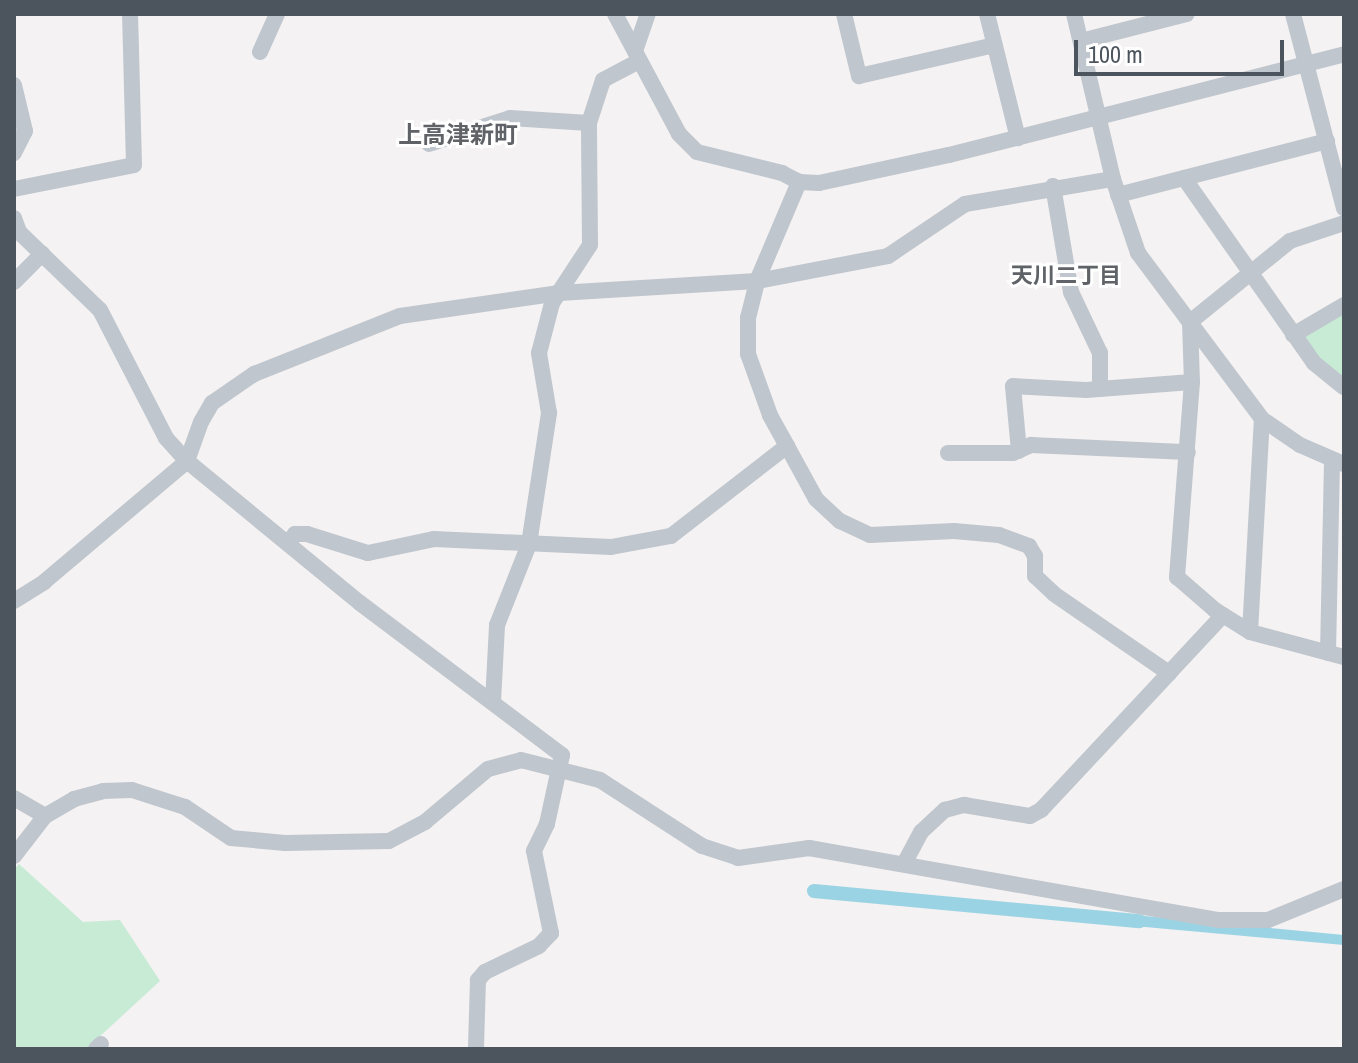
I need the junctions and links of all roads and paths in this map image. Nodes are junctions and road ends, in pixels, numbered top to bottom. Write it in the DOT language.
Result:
graph roads {
  1 [pos="130,14"];
  2 [pos="277,14"];
  3 [pos="615,14"];
  4 [pos="648,14"];
  5 [pos="844,14"];
  6 [pos="987,14"];
  7 [pos="1074,14"];
  8 [pos="1187,14"];
  9 [pos="1293,14"];
  10 [pos="1081,41"];
  11 [pos="994,45"];
  12 [pos="260,52"];
  13 [pos="1344,54"];
  14 [pos="637,56"];
  15 [pos="1306,63"];
  16 [pos="14,85"];
  17 [pos="1099,117"];
  18 [pos="589,123"];
  19 [pos="1018,138"];
  20 [pos="1327,141"];
  21 [pos="429,144"];
  22 [pos="14,153"];
  23 [pos="1184,178"];
  24 [pos="799,182"];
  25 [pos="1053,186"];
  26 [pos="1116,187"];
  27 [pos="14,189"];
  28 [pos="1344,208"];
  29 [pos="14,218"];
  30 [pos="1344,223"];
  31 [pos="42,254"];
  32 [pos="1248,273"];
  33 [pos="757,281"];
  34 [pos="14,282"];
  35 [pos="559,293"];
  36 [pos="1344,305"];
  37 [pos="1190,322"];
  38 [pos="1293,335"];
  39 [pos="1192,382"];
  40 [pos="1344,387"];
  41 [pos="1100,389"];
  42 [pos="1262,419"];
  43 [pos="787,446"];
  44 [pos="1019,451"];
  45 [pos="1188,452"];
  46 [pos="948,453"];
  47 [pos="187,461"];
  48 [pos="1338,462"];
  49 [pos="289,542"];
  50 [pos="529,544"];
  51 [pos="14,601"];
  52 [pos="1223,615"];
  53 [pos="1250,632"];
  54 [pos="1336,655"];
  55 [pos="1169,673"];
  56 [pos="493,702"];
  57 [pos="562,769"];
  58 [pos="14,798"];
  59 [pos="45,816"];
  60 [pos="14,856"];
  61 [pos="904,864"];
  62 [pos="1344,889"];
  63 [pos="476,1049"];
  1 -- 27 [label="street"];
  2 -- 12 [label="street"];
  3 -- 14 [label="street"];
  4 -- 14 [label="street"];
  5 -- 11 [label="street"];
  6 -- 11 [label="street"];
  7 -- 10 [label="street"];
  8 -- 10 [label="street"];
  9 -- 15 [label="street"];
  10 -- 17 [label="street"];
  11 -- 19 [label="street"];
  13 -- 15 [label="street"];
  14 -- 18 [label="street"];
  14 -- 24 [label="street"];
  15 -- 17 [label="street"];
  15 -- 20 [label="street"];
  16 -- 22 [label="street"];
  17 -- 19 [label="street"];
  17 -- 26 [label="street"];
  18 -- 21 [label="street"];
  18 -- 35 [label="street"];
  19 -- 24 [label="street"];
  20 -- 23 [label="street"];
  20 -- 28 [label="street"];
  23 -- 26 [label="street"];
  23 -- 32 [label="street"];
  24 -- 33 [label="street"];
  25 -- 26 [label="street"];
  25 -- 33 [label="street"];
  25 -- 41 [label="street"];
  26 -- 37 [label="street"];
  29 -- 31 [label="street"];
  30 -- 32 [label="street"];
  31 -- 34 [label="street"];
  31 -- 47 [label="street"];
  32 -- 37 [label="street"];
  32 -- 38 [label="street"];
  33 -- 35 [label="street"];
  33 -- 43 [label="street"];
  35 -- 47 [label="street"];
  35 -- 50 [label="street"];
  36 -- 38 [label="street"];
  37 -- 39 [label="street"];
  37 -- 42 [label="street"];
  38 -- 40 [label="street"];
  39 -- 41 [label="street"];
  39 -- 45 [label="street"];
  41 -- 44 [label="street"];
  42 -- 48 [label="street"];
  42 -- 53 [label="street"];
  43 -- 50 [label="street"];
  43 -- 55 [label="street"];
  44 -- 45 [label="street"];
  44 -- 46 [label="street"];
  45 -- 52 [label="street"];
  47 -- 49 [label="street"];
  47 -- 51 [label="street"];
  48 -- 54 [label="street"];
  49 -- 50 [label="street"];
  49 -- 56 [label="street"];
  50 -- 56 [label="street"];
  52 -- 53 [label="street"];
  52 -- 55 [label="street"];
  53 -- 54 [label="street"];
  55 -- 61 [label="street"];
  56 -- 57 [label="street"];
  57 -- 59 [label="street"];
  57 -- 61 [label="street"];
  57 -- 63 [label="street"];
  58 -- 59 [label="street"];
  59 -- 60 [label="street"];
  61 -- 62 [label="street"];
}
